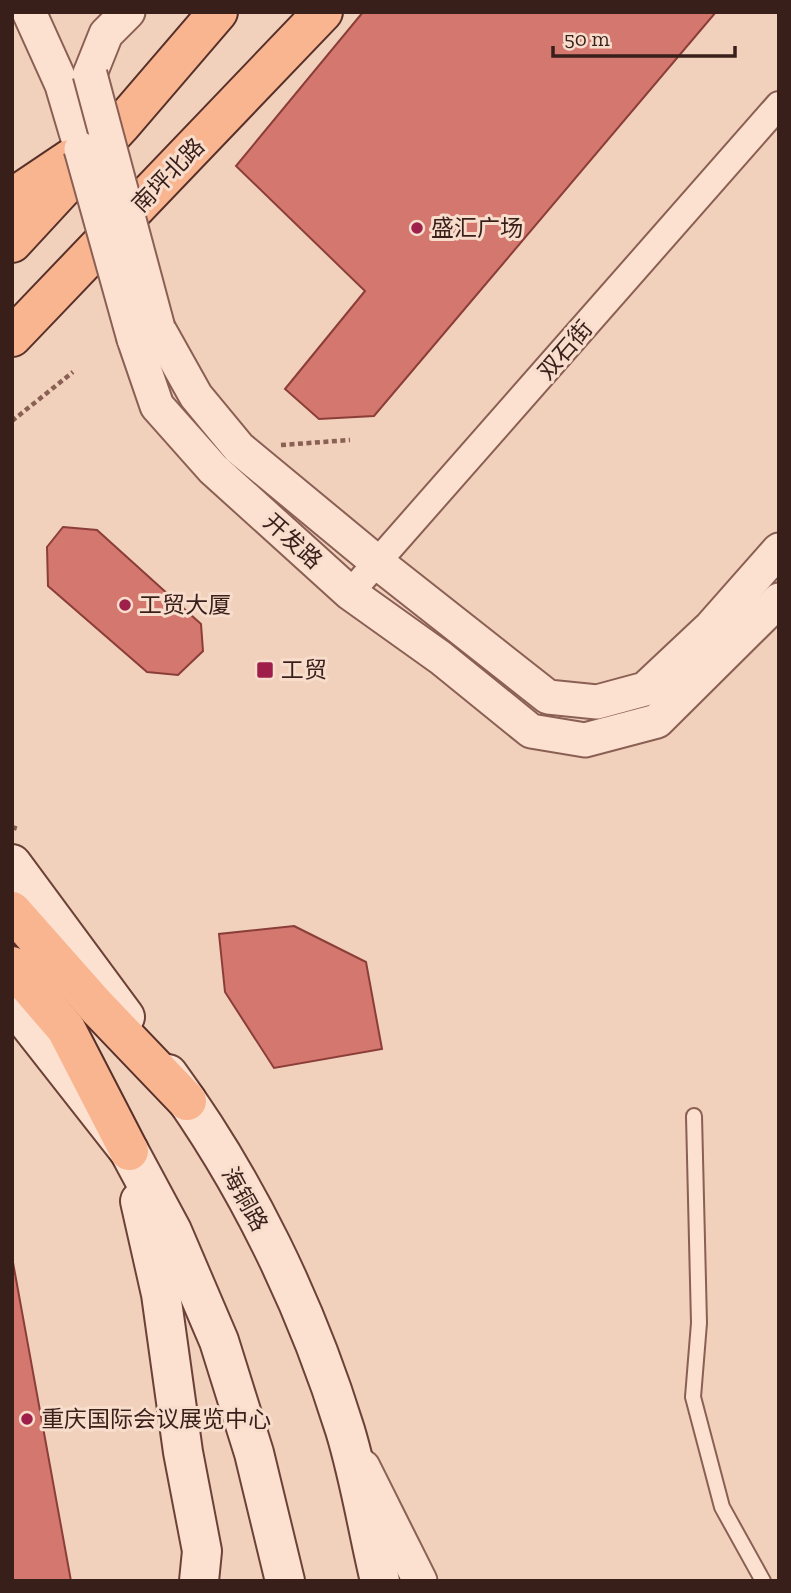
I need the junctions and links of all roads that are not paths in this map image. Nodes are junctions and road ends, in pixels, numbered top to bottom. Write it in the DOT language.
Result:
graph roads {
  1 [pos="29,12"];
  2 [pos="128,12"];
  3 [pos="218,12"];
  4 [pos="323,12"];
  5 [pos="779,106"];
  6 [pos="121,125"];
  7 [pos="12,198"];
  8 [pos="12,243"];
  9 [pos="146,334"];
  10 [pos="12,337"];
  11 [pos="779,550"];
  12 [pos="378,563"];
  13 [pos="350,593"];
  14 [pos="779,600"];
  15 [pos="14,840"];
  16 [pos="12,911"];
  17 [pos="12,966"];
  18 [pos="12,1002"];
  19 [pos="187,1101"];
  20 [pos="694,1116"];
  21 [pos="129,1151"];
  22 [pos="345,1432"];
  23 [pos="199,1581"];
  24 [pos="285,1581"];
  25 [pos="380,1581"];
  26 [pos="420,1581"];
  27 [pos="763,1581"];
  1 -- 9 [label="street, 开发路, bridge"];
  2 -- 9 [label="street, 开发路, bridge"];
  3 -- 6 [label="main road"];
  4 -- 10 [label="main road, 南坪北路"];
  5 -- 12 [label="street, 双石街"];
  6 -- 7 [label="main road"];
  6 -- 8 [label="main road"];
  9 -- 12 [label="street, 开发路"];
  9 -- 13 [label="street, 开发路"];
  11 -- 12 [label="street, 开发路"];
  12 -- 13 [label="street, 双石街"];
  13 -- 14 [label="street, 开发路"];
  15 -- 19 [label="main road, 海铜路"];
  16 -- 19 [label="main road"];
  17 -- 21 [label="main road"];
  18 -- 21 [label="main road"];
  19 -- 22 [label="main road, 海铜路"];
  20 -- 27 [label="lane"];
  21 -- 23 [label="main road"];
  21 -- 24 [label="main road"];
  22 -- 25 [label="main road, 海铜路"];
  22 -- 26 [label="street"];
}
